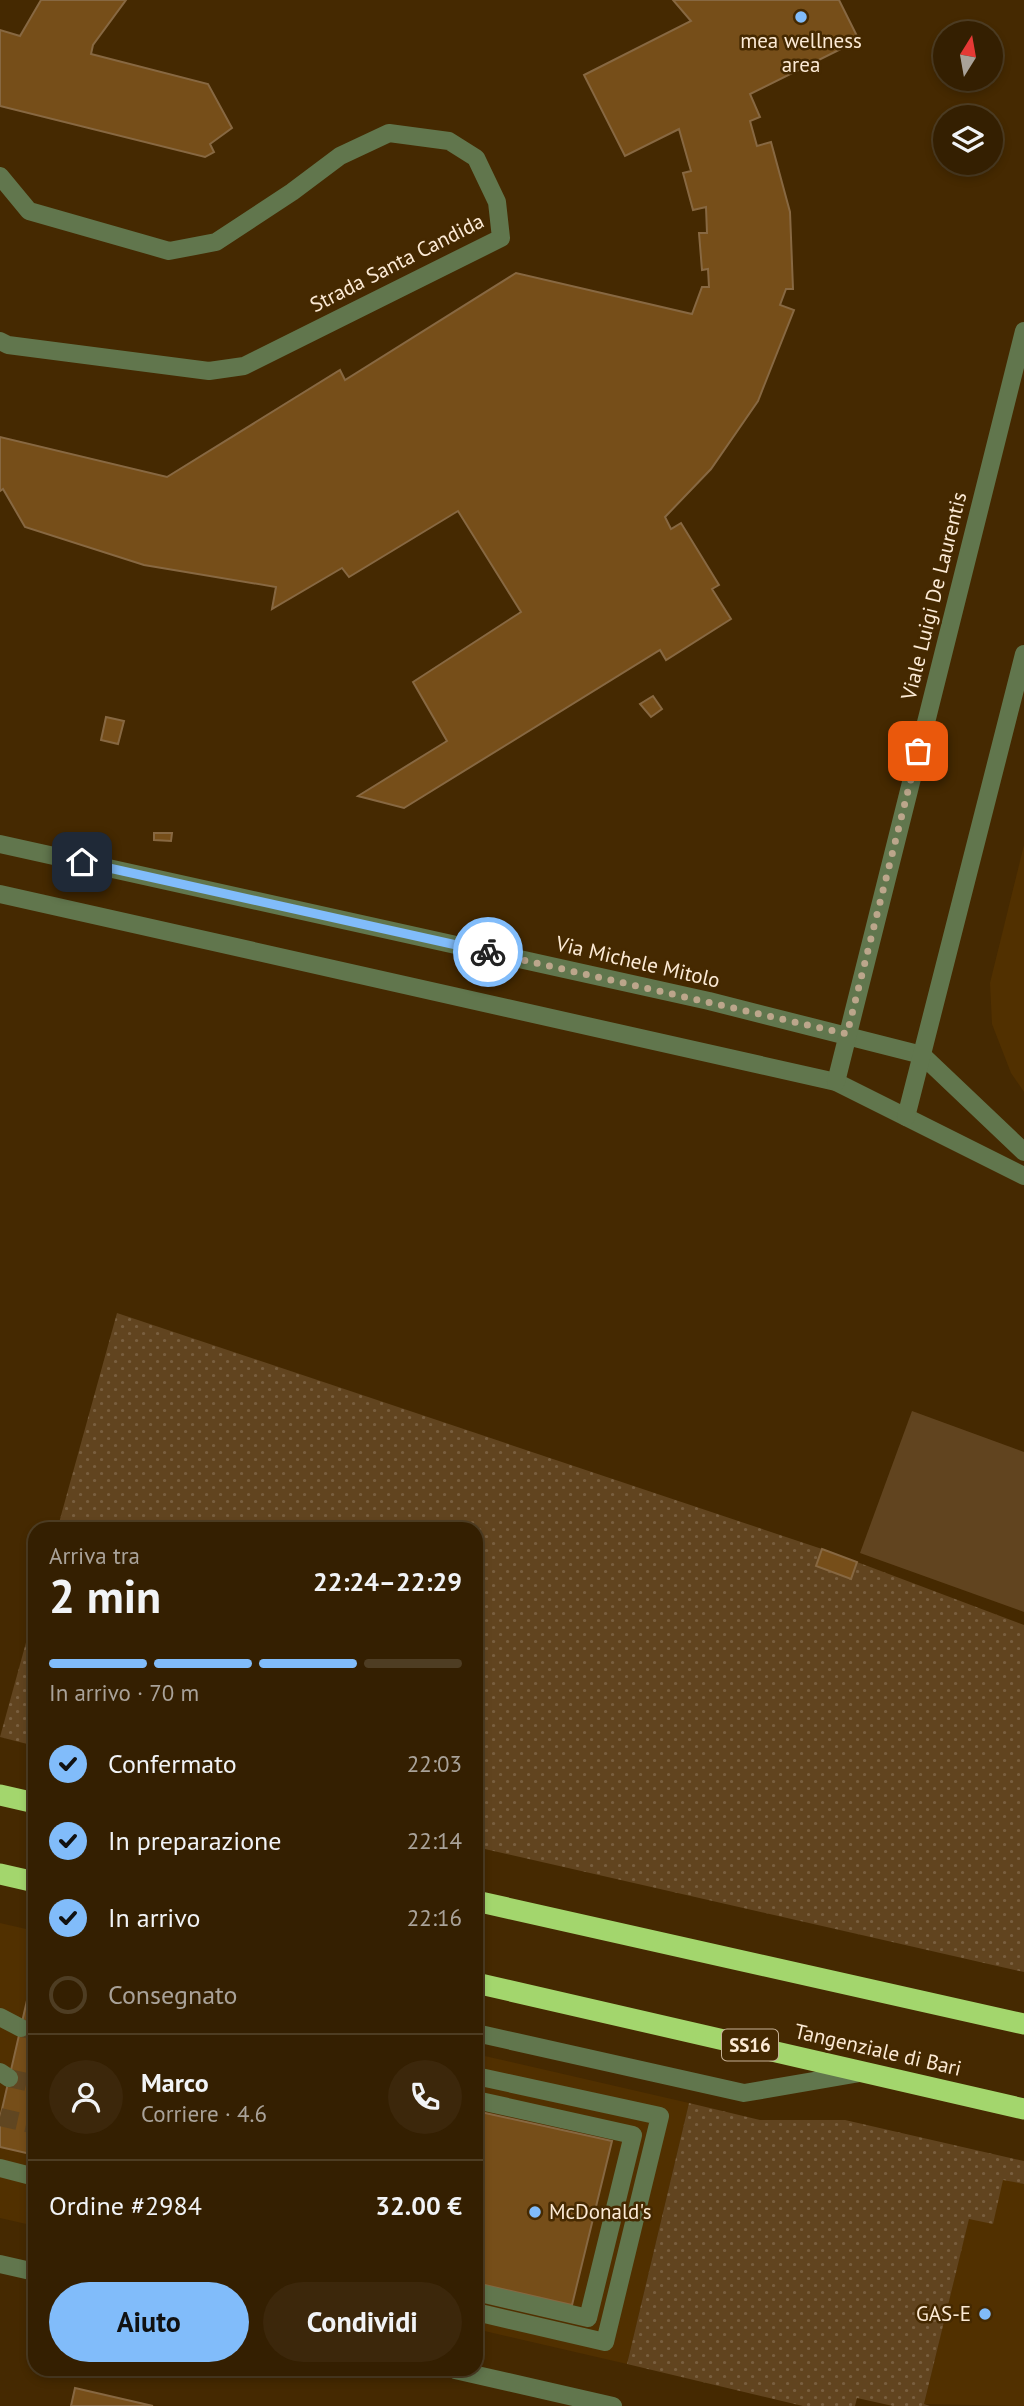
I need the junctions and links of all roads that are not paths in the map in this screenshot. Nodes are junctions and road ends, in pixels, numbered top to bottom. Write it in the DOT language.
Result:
graph roads {
  1 [pos="0,176"];
  2 [pos="1024,331"];
  3 [pos="0,341"];
  4 [pos="1024,654"];
  5 [pos="0,844"];
  6 [pos="0,894"];
  7 [pos="847,1034"];
  8 [pos="922,1055"];
  9 [pos="836,1082"];
  10 [pos="906,1117"];
  11 [pos="1024,1152"];
  12 [pos="1024,1176"];
  13 [pos="0,1795"];
  14 [pos="28,1801"];
  15 [pos="0,1874"];
  16 [pos="28,1880"];
  17 [pos="483,1903"];
  18 [pos="483,1985"];
  19 [pos="0,2017"];
  20 [pos="1024,2024"];
  21 [pos="21,2028"];
  22 [pos="483,2036"];
  23 [pos="867,2072"];
  24 [pos="483,2078"];
  25 [pos="483,2102"];
  26 [pos="1024,2109"];
  27 [pos="0,2168"];
  28 [pos="28,2175"];
  29 [pos="0,2264"];
  30 [pos="28,2270"];
  31 [pos="483,2294"];
  32 [pos="483,2314"];
  33 [pos="481,2376"];
  34 [pos="613,2406"];
  1 -- 3 [label="street, Strada Santa Candida"];
  2 -- 7 [label="street, Viale Luigi De Laurentis"];
  4 -- 8 [label="street"];
  5 -- 7 [label="street, Via Michele Mitolo"];
  6 -- 9 [label="street"];
  7 -- 8 [label="street, Via Michele Mitolo"];
  7 -- 9 [label="street, Viale Luigi De Laurentis"];
  8 -- 10 [label="street"];
  8 -- 11 [label="street, Via Michele Mitolo"];
  9 -- 10 [label="street"];
  10 -- 12 [label="street"];
  13 -- 14 [label="highway"];
  15 -- 16 [label="highway"];
  17 -- 20 [label="highway"];
  18 -- 23 [label="highway, Tangenziale di Bari / SS16"];
  19 -- 21 [label="street"];
  22 -- 23 [label="street"];
  23 -- 26 [label="highway, Tangenziale di Bari / SS16"];
  24 -- 32 [label="street"];
  25 -- 31 [label="street"];
  27 -- 28 [label="street"];
  29 -- 30 [label="street"];
  33 -- 34 [label="street"];
}
